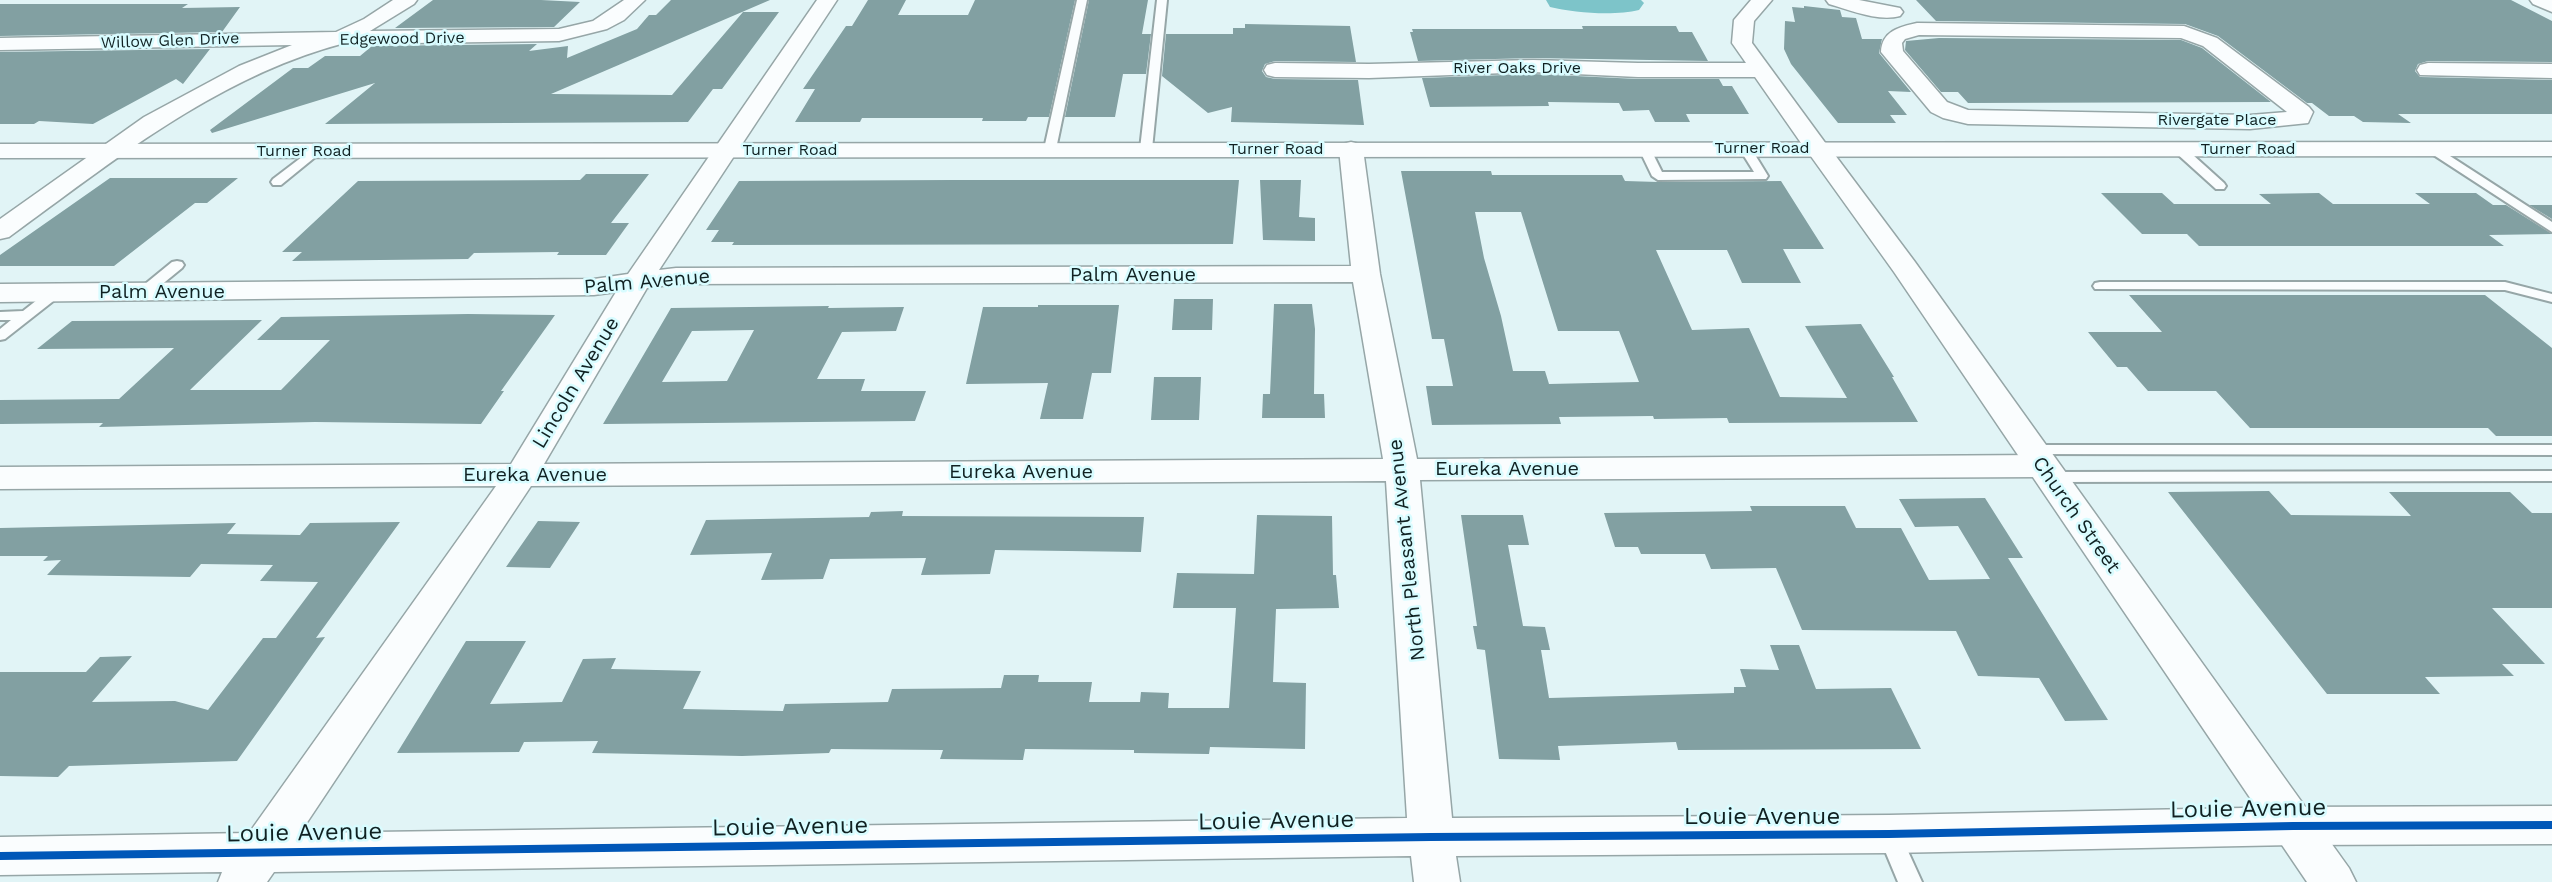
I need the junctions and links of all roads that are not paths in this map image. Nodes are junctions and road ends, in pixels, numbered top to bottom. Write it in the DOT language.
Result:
graph roads {
  1 [pos="407,0"];
  2 [pos="634,0"];
  3 [pos="827,0"];
  4 [pos="1082,0"];
  5 [pos="1162,0"];
  6 [pos="1761,0"];
  7 [pos="1836,0"];
  8 [pos="1872,0"];
  9 [pos="2540,0"];
  10 [pos="2552,6"];
  11 [pos="1893,12"];
  12 [pos="1917,29"];
  13 [pos="340,38"];
  14 [pos="0,44"];
  15 [pos="1275,70"];
  16 [pos="1760,70"];
  17 [pos="2428,70"];
  18 [pos="2552,71"];
  19 [pos="1817,148"];
  20 [pos="1050,149"];
  21 [pos="1146,149"];
  22 [pos="1351,149"];
  23 [pos="2179,149"];
  24 [pos="2433,149"];
  25 [pos="2552,149"];
  26 [pos="115,150"];
  27 [pos="724,150"];
  28 [pos="0,151"];
  29 [pos="315,151"];
  30 [pos="278,182"];
  31 [pos="2220,186"];
  32 [pos="2552,228"];
  33 [pos="0,231"];
  34 [pos="177,265"];
  35 [pos="1366,274"];
  36 [pos="638,282"];
  37 [pos="2100,286"];
  38 [pos="56,292"];
  39 [pos="144,292"];
  40 [pos="0,293"];
  41 [pos="2552,298"];
  42 [pos="27,315"];
  43 [pos="0,316"];
  44 [pos="0,336"];
  45 [pos="2552,450"];
  46 [pos="2040,464"];
  47 [pos="1402,469"];
  48 [pos="520,475"];
  49 [pos="2552,476"];
  50 [pos="0,478"];
  51 [pos="2552,825"];
  52 [pos="2293,826"];
  53 [pos="1889,834"];
  54 [pos="1431,837"];
  55 [pos="0,856"];
  56 [pos="251,867"];
  57 [pos="1437,882"];
  58 [pos="1910,882"];
  59 [pos="2333,882"];
  1 -- 13 [label="street"];
  2 -- 13 [label="street, Edgewood Drive"];
  3 -- 27 [label="street, Lincoln Avenue"];
  4 -- 20 [label="lane"];
  5 -- 21 [label="lane"];
  6 -- 16 [label="street, Church Street"];
  7 -- 11 [label="street"];
  8 -- 11 [label="street"];
  9 -- 10 [label="street"];
  11 -- 12 [label="street"];
  12 -- 12 [label="street, Rivergate Place"];
  13 -- 14 [label="street, Willow Glen Drive"];
  13 -- 26 [label="street, Edgewood Drive"];
  15 -- 16 [label="street, River Oaks Drive"];
  16 -- 19 [label="street, Church Street"];
  17 -- 18 [label="street"];
  19 -- 22 [label="street, Turner Road"];
  19 -- 23 [label="street, Turner Road"];
  19 -- 46 [label="street, Church Street"];
  20 -- 21 [label="street, Turner Road"];
  20 -- 27 [label="street, Turner Road"];
  21 -- 22 [label="street, Turner Road"];
  22 -- 35 [label="street, North Pleasant Avenue"];
  23 -- 24 [label="street, Turner Road"];
  23 -- 31 [label="lane"];
  24 -- 25 [label="street, Turner Road"];
  24 -- 32 [label="lane"];
  26 -- 28 [label="street, Turner Road"];
  26 -- 29 [label="street, Turner Road"];
  26 -- 33 [label="street, Edgewood Drive"];
  27 -- 29 [label="street, Turner Road"];
  27 -- 36 [label="street, Lincoln Avenue"];
  29 -- 30 [label="lane"];
  34 -- 39 [label="lane"];
  35 -- 36 [label="street, Palm Avenue"];
  35 -- 47 [label="street, North Pleasant Avenue"];
  36 -- 39 [label="street, Palm Avenue"];
  36 -- 48 [label="street, Lincoln Avenue"];
  37 -- 41 [label="lane"];
  38 -- 39 [label="street, Palm Avenue"];
  38 -- 40 [label="street, Palm Avenue"];
  38 -- 42 [label="lane"];
  42 -- 43 [label="lane"];
  42 -- 44 [label="lane"];
  45 -- 46 [label="lane"];
  46 -- 47 [label="street, Eureka Avenue"];
  46 -- 49 [label="lane"];
  46 -- 52 [label="street, Church Street"];
  47 -- 48 [label="street, Eureka Avenue"];
  47 -- 54 [label="street, North Pleasant Avenue"];
  48 -- 50 [label="street, Eureka Avenue"];
  48 -- 56 [label="street, Lincoln Avenue"];
  51 -- 52 [label="street, Louie Avenue"];
  52 -- 53 [label="street, Louie Avenue"];
  52 -- 59 [label="street, Church Street"];
  53 -- 54 [label="street, Louie Avenue"];
  53 -- 58 [label="lane"];
  54 -- 56 [label="street, Louie Avenue"];
  54 -- 57 [label="street, North Pleasant Avenue"];
  55 -- 56 [label="street, Louie Avenue"];
}
